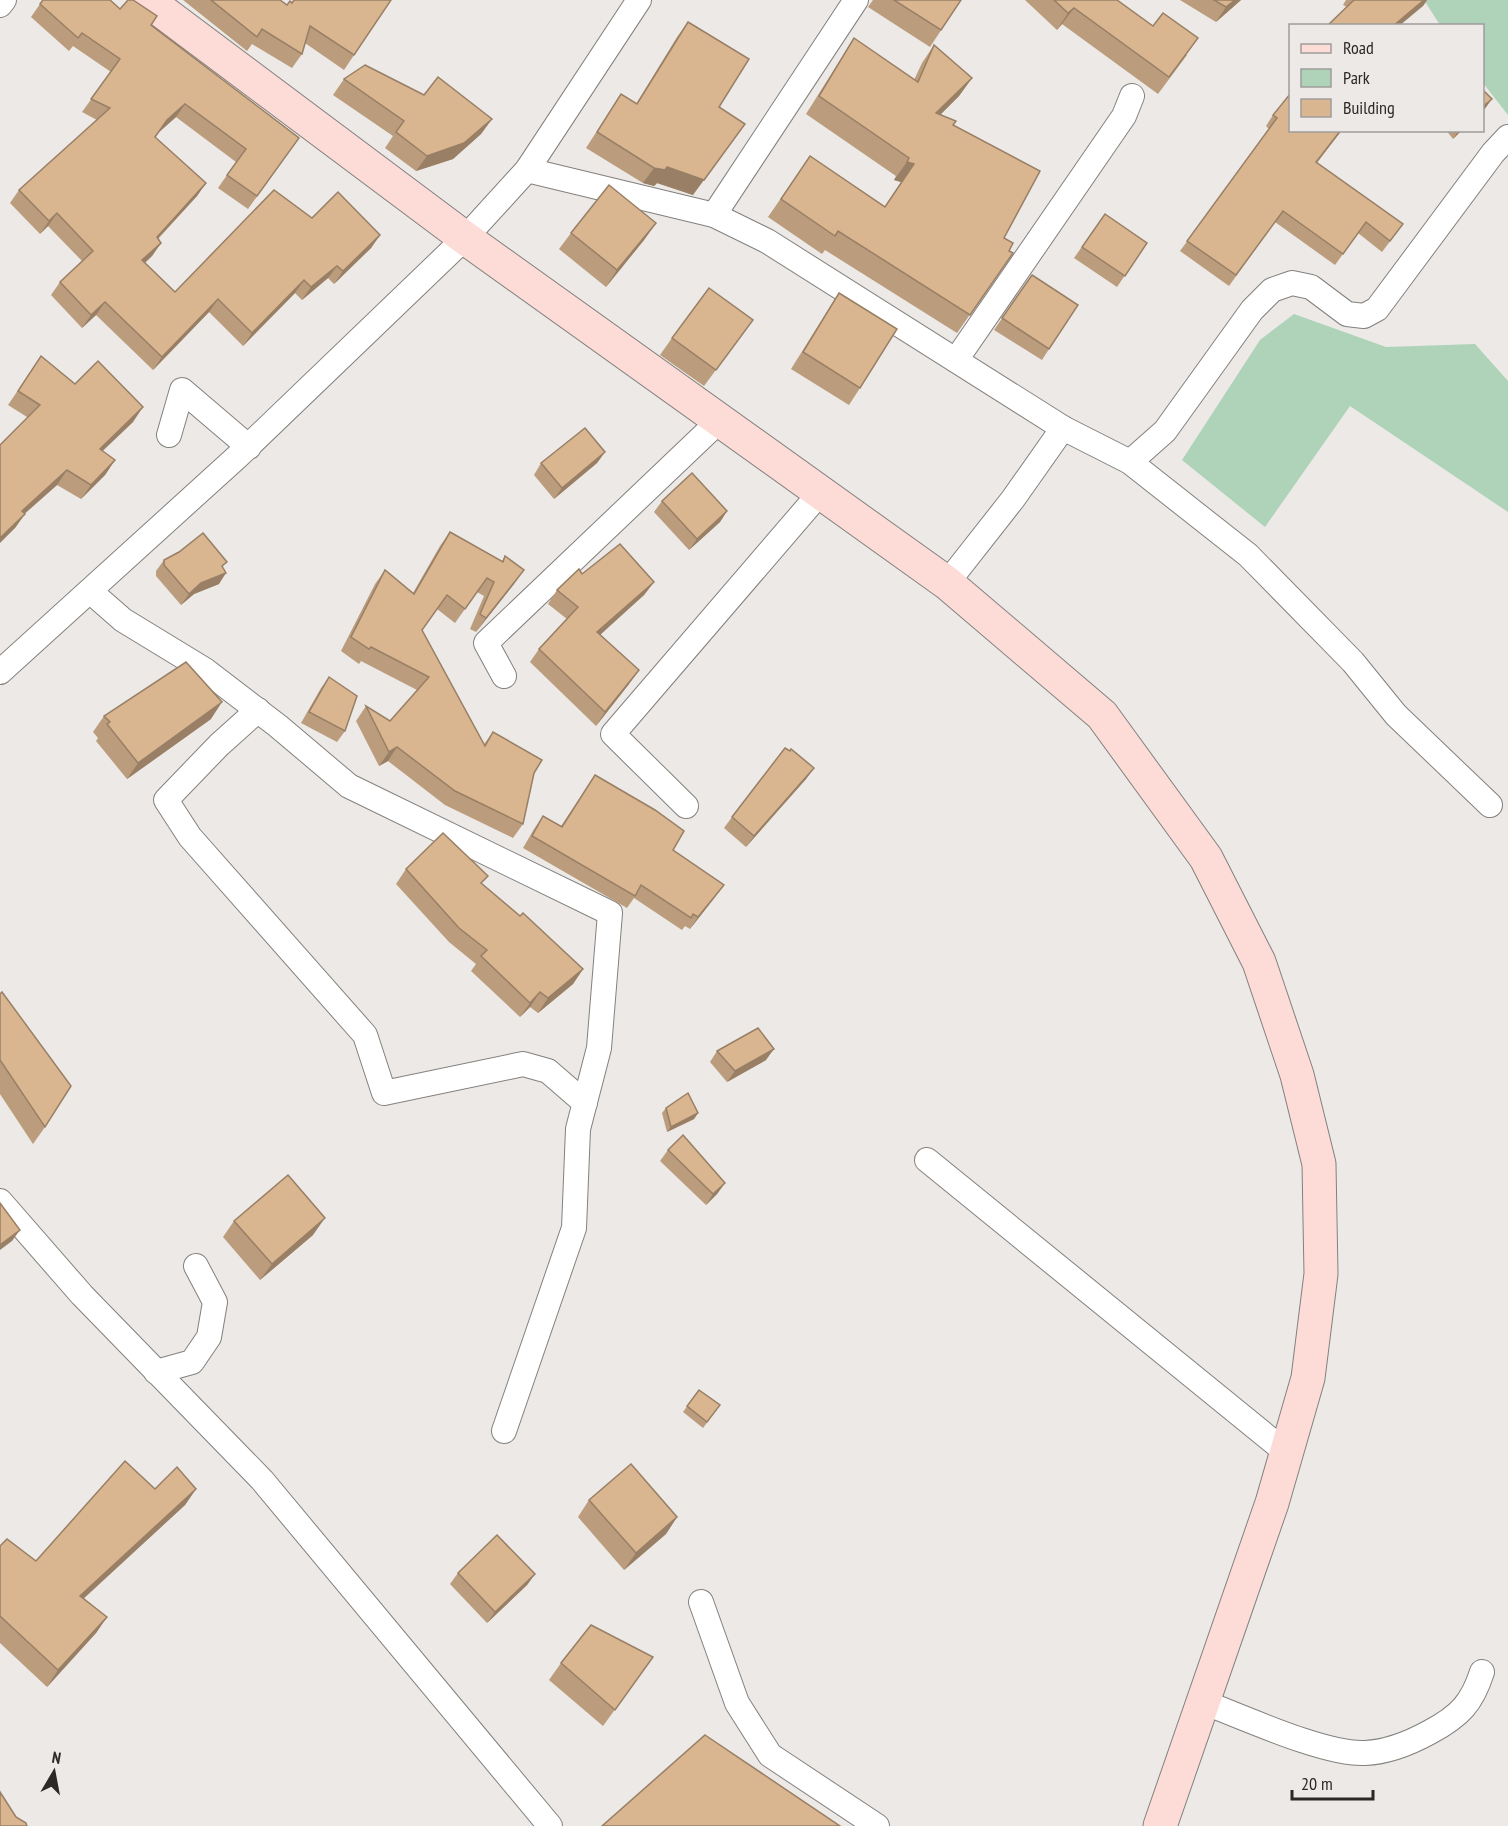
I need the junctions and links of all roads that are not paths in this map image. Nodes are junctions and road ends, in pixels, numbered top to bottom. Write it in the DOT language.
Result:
graph roads {
  1 [pos="4,0"];
  2 [pos="147,0"];
  3 [pos="639,0"];
  4 [pos="856,0"];
  5 [pos="0,5"];
  6 [pos="1132,96"];
  7 [pos="1508,137"];
  8 [pos="527,170"];
  9 [pos="714,215"];
  10 [pos="465,238"];
  11 [pos="956,360"];
  12 [pos="719,420"];
  13 [pos="1063,428"];
  14 [pos="169,435"];
  15 [pos="249,447"];
  16 [pos="1130,462"];
  17 [pos="820,492"];
  18 [pos="947,583"];
  19 [pos="92,592"];
  20 [pos="0,672"];
  21 [pos="504,676"];
  22 [pos="258,710"];
  23 [pos="1490,805"];
  24 [pos="686,806"];
  25 [pos="585,1102"];
  26 [pos="927,1160"];
  27 [pos="0,1201"];
  28 [pos="196,1266"];
  29 [pos="156,1372"];
  30 [pos="504,1431"];
  31 [pos="1287,1453"];
  32 [pos="701,1602"];
  33 [pos="1482,1672"];
  34 [pos="1203,1702"];
  35 [pos="549,1826"];
  36 [pos="877,1826"];
  37 [pos="1160,1826"];
  1 -- 5 [label="street"];
  2 -- 10 [label="main road"];
  3 -- 8 [label="street"];
  4 -- 9 [label="street"];
  6 -- 11 [label="street"];
  7 -- 16 [label="street"];
  8 -- 9 [label="street"];
  8 -- 10 [label="street"];
  9 -- 11 [label="street"];
  10 -- 12 [label="main road"];
  10 -- 15 [label="street"];
  11 -- 13 [label="street"];
  12 -- 17 [label="main road"];
  12 -- 21 [label="street"];
  13 -- 16 [label="street"];
  13 -- 18 [label="street"];
  14 -- 15 [label="street"];
  15 -- 19 [label="street"];
  16 -- 23 [label="street"];
  17 -- 18 [label="main road"];
  17 -- 24 [label="street"];
  18 -- 31 [label="main road"];
  19 -- 20 [label="street"];
  19 -- 22 [label="street"];
  22 -- 25 [label="street"];
  22 -- 25 [label="street"];
  25 -- 30 [label="street"];
  26 -- 31 [label="street"];
  27 -- 29 [label="street"];
  28 -- 29 [label="street"];
  29 -- 35 [label="street"];
  31 -- 34 [label="main road"];
  32 -- 36 [label="street"];
  33 -- 34 [label="street"];
  34 -- 37 [label="main road"];
}
